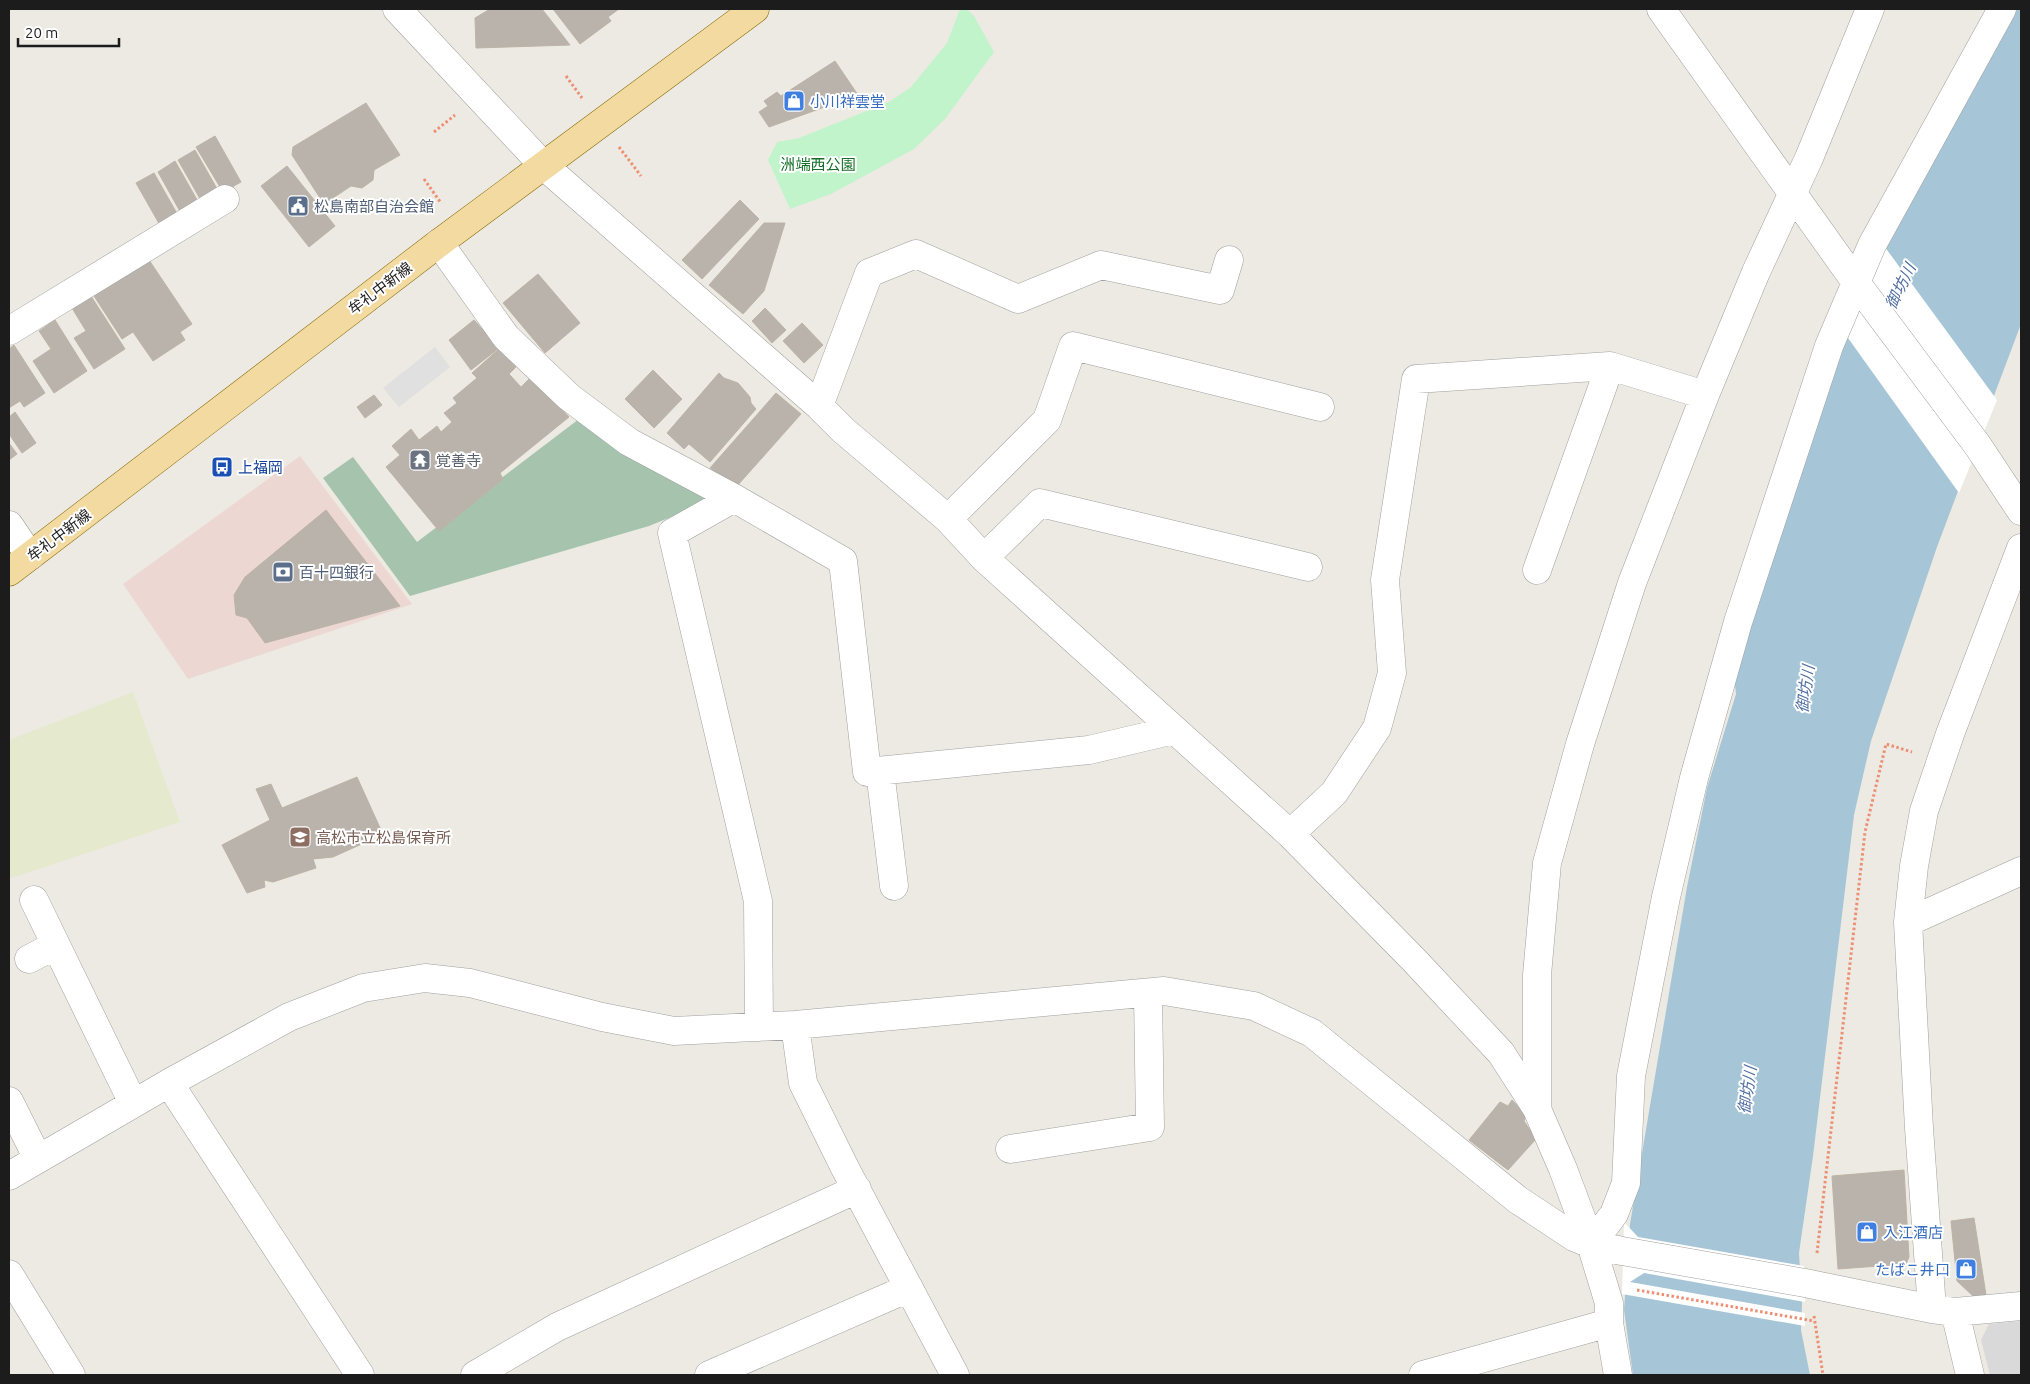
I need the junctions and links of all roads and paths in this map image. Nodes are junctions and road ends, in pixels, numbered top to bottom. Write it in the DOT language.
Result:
graph roads {
  1 [pos="397,9"];
  2 [pos="755,9"];
  3 [pos="1661,9"];
  4 [pos="1870,9"];
  5 [pos="2002,9"];
  6 [pos="543,165"];
  7 [pos="1793,195"];
  8 [pos="225,199"];
  9 [pos="439,243"];
  10 [pos="1229,260"];
  11 [pos="1858,285"];
  12 [pos="9,331"];
  13 [pos="1610,366"];
  14 [pos="1705,395"];
  15 [pos="819,406"];
  16 [pos="1320,406"];
  17 [pos="734,498"];
  18 [pos="2021,511"];
  19 [pos="948,519"];
  20 [pos="9,525"];
  21 [pos="2021,548"];
  22 [pos="30,556"];
  23 [pos="984,558"];
  24 [pos="1308,567"];
  25 [pos="1537,570"];
  26 [pos="9,572"];
  27 [pos="1174,730"];
  28 [pos="1941,762"];
  29 [pos="880,771"];
  30 [pos="1290,834"];
  31 [pos="2021,871"];
  32 [pos="894,886"];
  33 [pos="34,900"];
  34 [pos="1908,922"];
  35 [pos="56,945"];
  36 [pos="29,959"];
  37 [pos="1148,993"];
  38 [pos="795,1026"];
  39 [pos="760,1027"];
  40 [pos="169,1083"];
  41 [pos="9,1101"];
  42 [pos="133,1103"];
  43 [pos="1537,1109"];
  44 [pos="1010,1149"];
  45 [pos="38,1159"];
  46 [pos="9,1176"];
  47 [pos="856,1189"];
  48 [pos="1591,1244"];
  49 [pos="9,1274"];
  50 [pos="1809,1284"];
  51 [pos="909,1288"];
  52 [pos="1631,1289"];
  53 [pos="2021,1306"];
  54 [pos="1943,1311"];
  55 [pos="1814,1321"];
  56 [pos="1609,1323"];
  57 [pos="71,1375"];
  58 [pos="360,1375"];
  59 [pos="475,1375"];
  60 [pos="709,1375"];
  61 [pos="955,1375"];
  62 [pos="1423,1375"];
  63 [pos="1618,1375"];
  64 [pos="1823,1375"];
  65 [pos="1970,1375"];
  1 -- 6 [label="street"];
  2 -- 6 [label="main road, 牟礼中新線"];
  3 -- 7 [label="street"];
  4 -- 7 [label="street"];
  5 -- 11 [label="street"];
  6 -- 9 [label="main road, 牟礼中新線"];
  6 -- 15 [label="street"];
  7 -- 11 [label="street"];
  7 -- 14 [label="street"];
  8 -- 12 [label="street"];
  9 -- 17 [label="street"];
  9 -- 22 [label="main road, 牟礼中新線"];
  10 -- 15 [label="street"];
  11 -- 18 [label="street"];
  11 -- 48 [label="street"];
  13 -- 14 [label="street"];
  13 -- 25 [label="street"];
  13 -- 30 [label="street"];
  14 -- 43 [label="street"];
  15 -- 19 [label="street"];
  16 -- 19 [label="street"];
  17 -- 29 [label="street"];
  17 -- 39 [label="street"];
  19 -- 23 [label="street"];
  20 -- 22 [label="street"];
  21 -- 28 [label="street"];
  22 -- 26 [label="main road, 牟礼中新線"];
  23 -- 24 [label="street"];
  23 -- 27 [label="street"];
  27 -- 29 [label="street"];
  27 -- 30 [label="street"];
  28 -- 34 [label="street"];
  28 -- 50 [label="path"];
  29 -- 32 [label="street"];
  30 -- 43 [label="street"];
  31 -- 34 [label="street"];
  33 -- 35 [label="street"];
  34 -- 54 [label="street"];
  35 -- 36 [label="street"];
  35 -- 42 [label="street"];
  37 -- 38 [label="street"];
  37 -- 44 [label="street"];
  37 -- 48 [label="street"];
  38 -- 39 [label="street"];
  38 -- 47 [label="street"];
  39 -- 40 [label="street"];
  40 -- 42 [label="street"];
  40 -- 58 [label="street"];
  41 -- 45 [label="street"];
  42 -- 45 [label="street"];
  43 -- 48 [label="street"];
  45 -- 46 [label="street"];
  47 -- 51 [label="street"];
  47 -- 59 [label="street"];
  48 -- 50 [label="street"];
  48 -- 56 [label="street"];
  49 -- 57 [label="street"];
  50 -- 54 [label="street"];
  50 -- 55 [label="path"];
  51 -- 60 [label="street"];
  51 -- 61 [label="street"];
  52 -- 55 [label="path"];
  53 -- 54 [label="street"];
  54 -- 65 [label="street"];
  55 -- 64 [label="path"];
  56 -- 62 [label="street"];
  56 -- 63 [label="street"];
}
